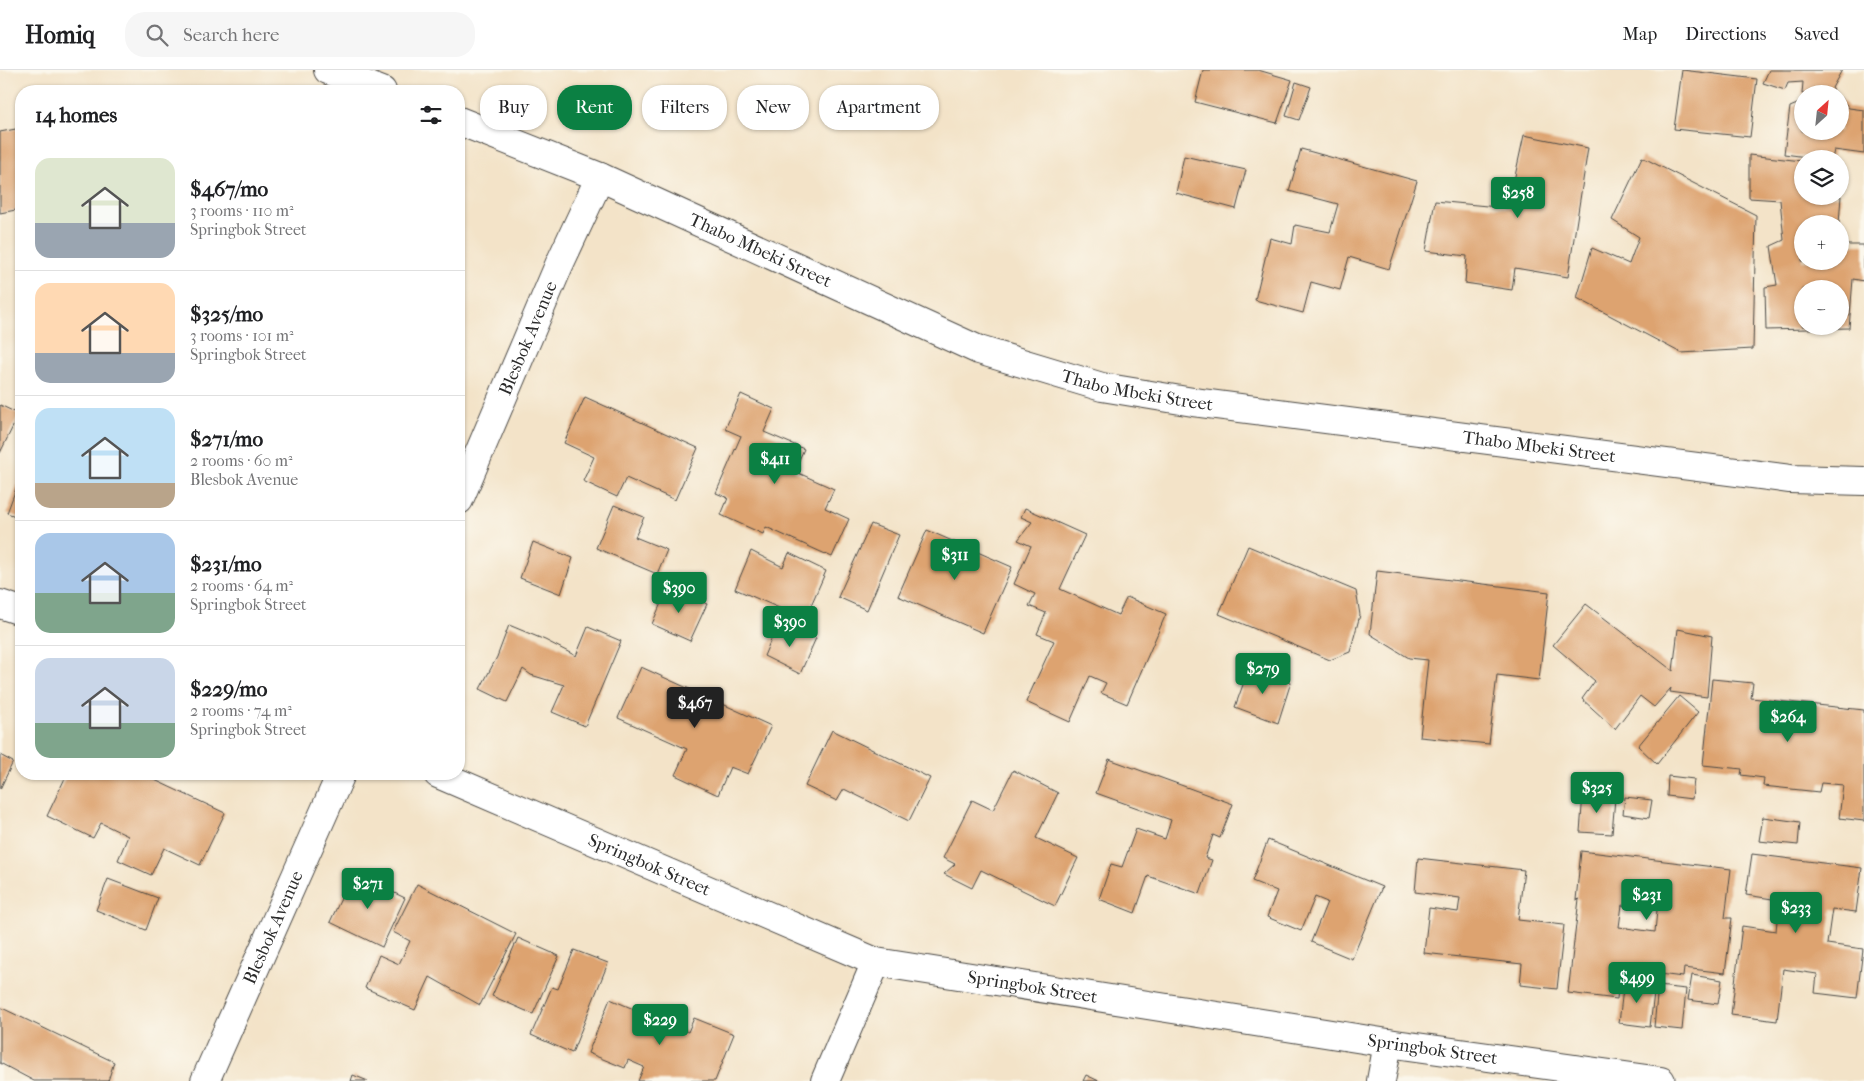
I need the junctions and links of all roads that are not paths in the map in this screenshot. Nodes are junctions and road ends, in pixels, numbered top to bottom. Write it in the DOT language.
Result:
graph roads {
  1 [pos="328,70"];
  2 [pos="367,85"];
  3 [pos="465,123"];
  4 [pos="600,176"];
  5 [pos="1864,481"];
  6 [pos="465,486"];
  7 [pos="0,604"];
  8 [pos="15,609"];
  9 [pos="338,780"];
  10 [pos="452,780"];
  11 [pos="876,962"];
  12 [pos="1388,1043"];
  13 [pos="205,1081"];
  14 [pos="825,1081"];
  15 [pos="1381,1081"];
  16 [pos="1661,1081"];
  1 -- 2 [label="street"];
  3 -- 4 [label="street, Thabo Mbeki Street"];
  4 -- 5 [label="street, Thabo Mbeki Street"];
  4 -- 6 [label="street, Blesbok Avenue"];
  7 -- 8 [label="street"];
  9 -- 13 [label="street, Blesbok Avenue"];
  10 -- 11 [label="street, Springbok Street"];
  11 -- 12 [label="street, Springbok Street"];
  11 -- 14 [label="street"];
  12 -- 15 [label="street"];
  12 -- 16 [label="street, Springbok Street"];
}
